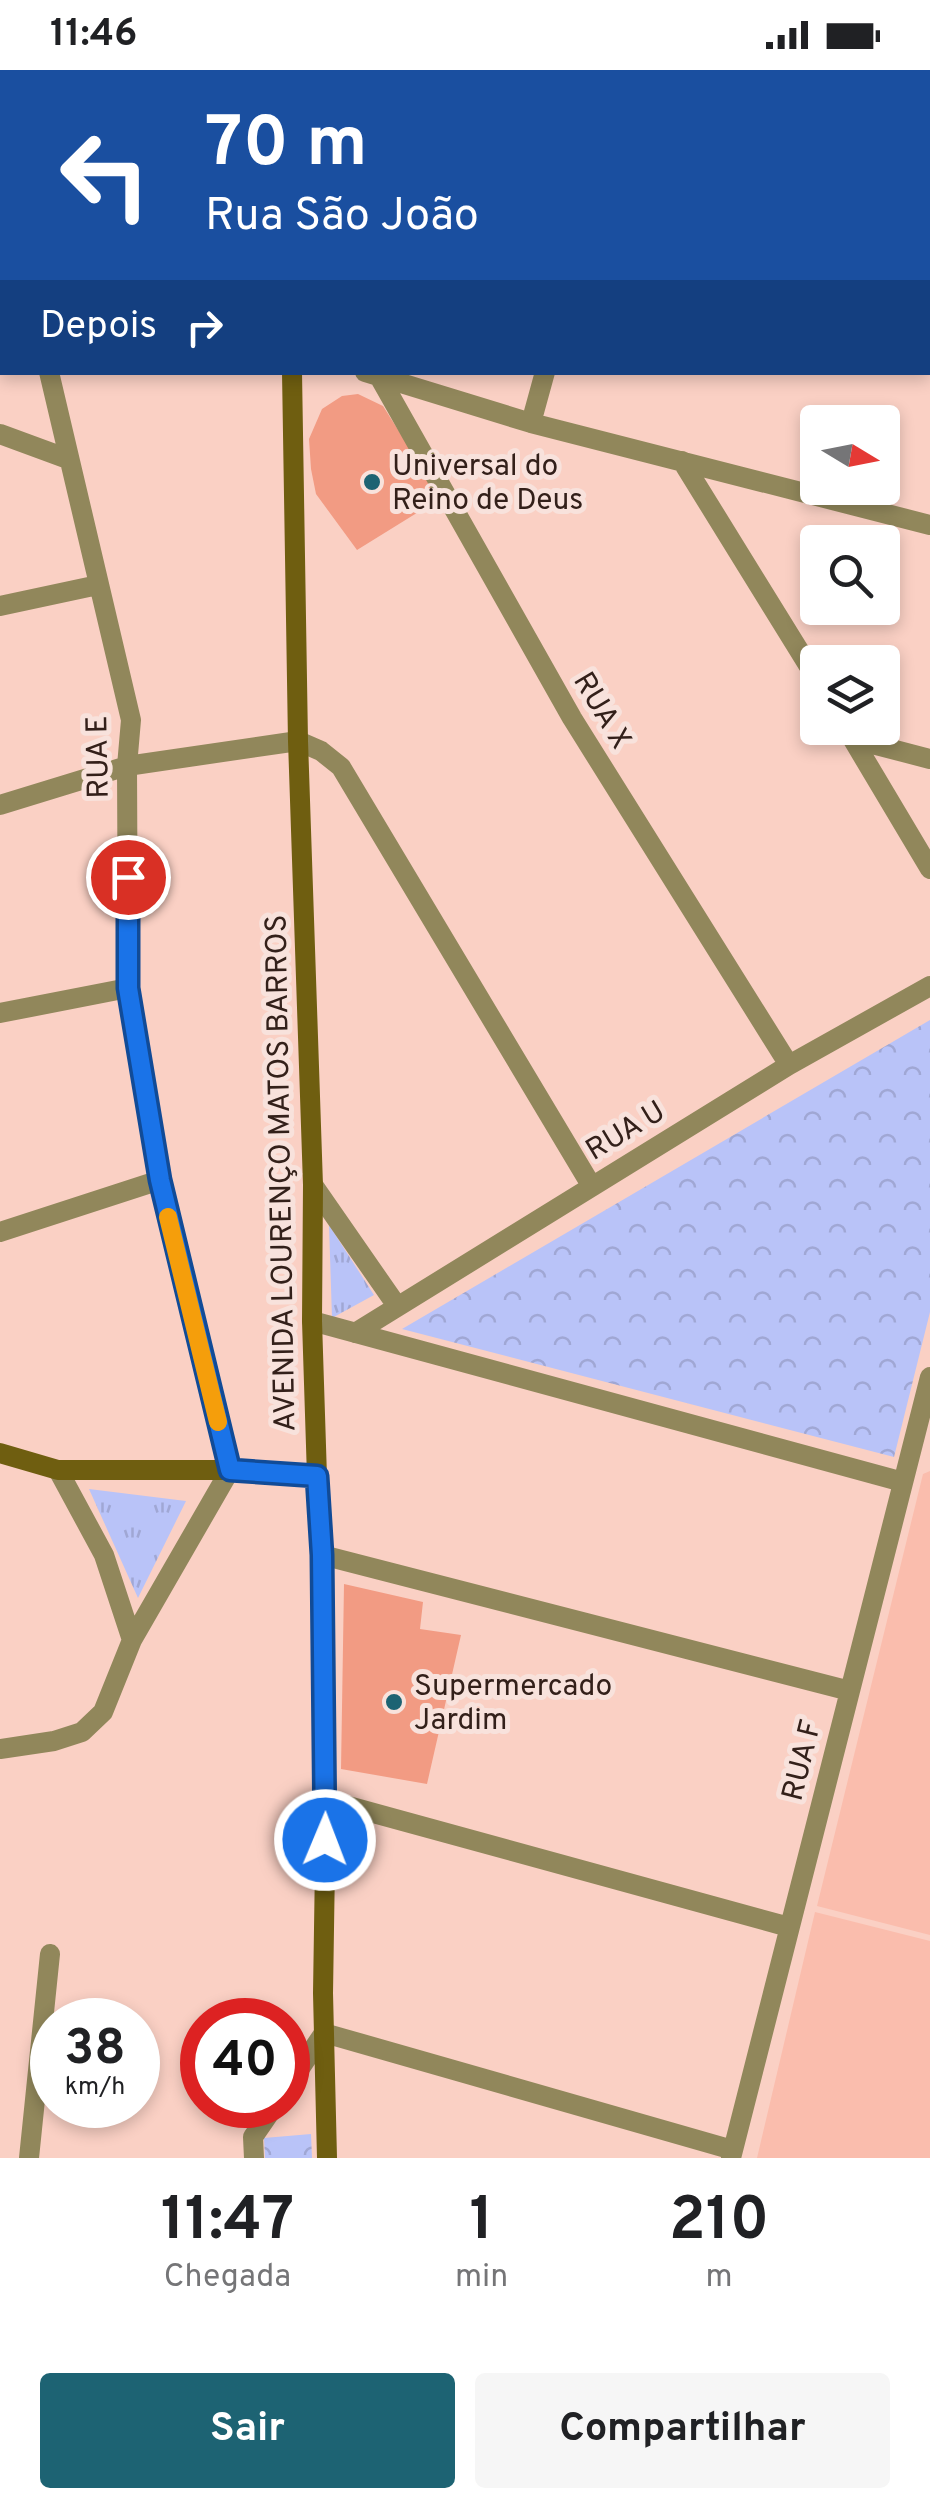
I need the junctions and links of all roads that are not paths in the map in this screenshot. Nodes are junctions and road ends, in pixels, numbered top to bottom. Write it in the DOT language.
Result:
graph roads {
  1 [pos="50,375"];
  2 [pos="292,375"];
  3 [pos="373,375"];
  4 [pos="544,375"];
  5 [pos="531,423"];
  6 [pos="0,434"];
  7 [pos="68,459"];
  8 [pos="682,461"];
  9 [pos="930,525"];
  10 [pos="98,584"];
  11 [pos="0,606"];
  12 [pos="800,651"];
  13 [pos="298,741"];
  14 [pos="857,745"];
  15 [pos="887,745"];
  16 [pos="930,759"];
  17 [pos="128,766"];
  18 [pos="0,805"];
  19 [pos="930,868"];
  20 [pos="930,986"];
  21 [pos="128,988"];
  22 [pos="0,1014"];
  23 [pos="789,1065"];
  24 [pos="160,1180"];
  25 [pos="313,1185"];
  26 [pos="592,1186"];
  27 [pos="0,1232"];
  28 [pos="396,1306"];
  29 [pos="312,1321"];
  30 [pos="355,1333"];
  31 [pos="930,1377"];
  32 [pos="0,1453"];
  33 [pos="58,1470"];
  34 [pos="230,1470"];
  35 [pos="317,1476"];
  36 [pos="903,1482"];
  37 [pos="322,1555"];
  38 [pos="132,1640"];
  39 [pos="850,1691"];
  40 [pos="0,1749"];
  41 [pos="326,1800"];
  42 [pos="790,1927"];
  43 [pos="50,1954"];
  44 [pos="324,2033"];
  45 [pos="310,2054"];
  46 [pos="259,2128"];
  47 [pos="732,2154"];
  48 [pos="29,2158"];
  49 [pos="254,2158"];
  50 [pos="327,2158"];
  1 -- 7 [label="street, RUA E"];
  2 -- 13 [label="street, AVENIDA LOURENÇO MATOS BARROS"];
  3 -- 5 [label="street"];
  3 -- 23 [label="street, RUA X"];
  4 -- 5 [label="street"];
  5 -- 8 [label="street"];
  6 -- 7 [label="street"];
  7 -- 10 [label="street, RUA E"];
  8 -- 9 [label="street"];
  8 -- 12 [label="street"];
  10 -- 11 [label="street"];
  10 -- 17 [label="street, RUA E"];
  13 -- 17 [label="street"];
  13 -- 25 [label="street, AVENIDA LOURENÇO MATOS BARROS"];
  13 -- 26 [label="street"];
  14 -- 19 [label="street"];
  15 -- 16 [label="street"];
  17 -- 18 [label="street"];
  17 -- 21 [label="street, RUA E"];
  20 -- 23 [label="street, RUA U"];
  21 -- 22 [label="street"];
  21 -- 24 [label="street, RUA E"];
  23 -- 26 [label="street, RUA U"];
  24 -- 27 [label="street"];
  24 -- 34 [label="street, RUA E"];
  25 -- 28 [label="street"];
  25 -- 29 [label="street, AVENIDA LOURENÇO MATOS BARROS"];
  26 -- 28 [label="street, RUA U"];
  28 -- 30 [label="street, RUA U"];
  29 -- 30 [label="street"];
  29 -- 35 [label="street, AVENIDA LOURENÇO MATOS BARROS"];
  30 -- 36 [label="street"];
  31 -- 36 [label="street, RUA F"];
  32 -- 33 [label="street"];
  33 -- 34 [label="street"];
  33 -- 38 [label="street"];
  34 -- 35 [label="street"];
  34 -- 38 [label="street"];
  35 -- 37 [label="street, AVENIDA LOURENÇO MATOS BARROS"];
  36 -- 39 [label="street, RUA F"];
  37 -- 39 [label="street"];
  37 -- 41 [label="street, AVENIDA LOURENÇO MATOS BARROS"];
  38 -- 40 [label="street"];
  39 -- 42 [label="street, RUA F"];
  41 -- 42 [label="street"];
  41 -- 44 [label="street, AVENIDA LOURENÇO MATOS BARROS"];
  42 -- 47 [label="street, RUA F"];
  43 -- 48 [label="street"];
  44 -- 45 [label="street"];
  44 -- 47 [label="street"];
  44 -- 50 [label="street, AVENIDA LOURENÇO MATOS BARROS"];
  46 -- 49 [label="street"];
}
